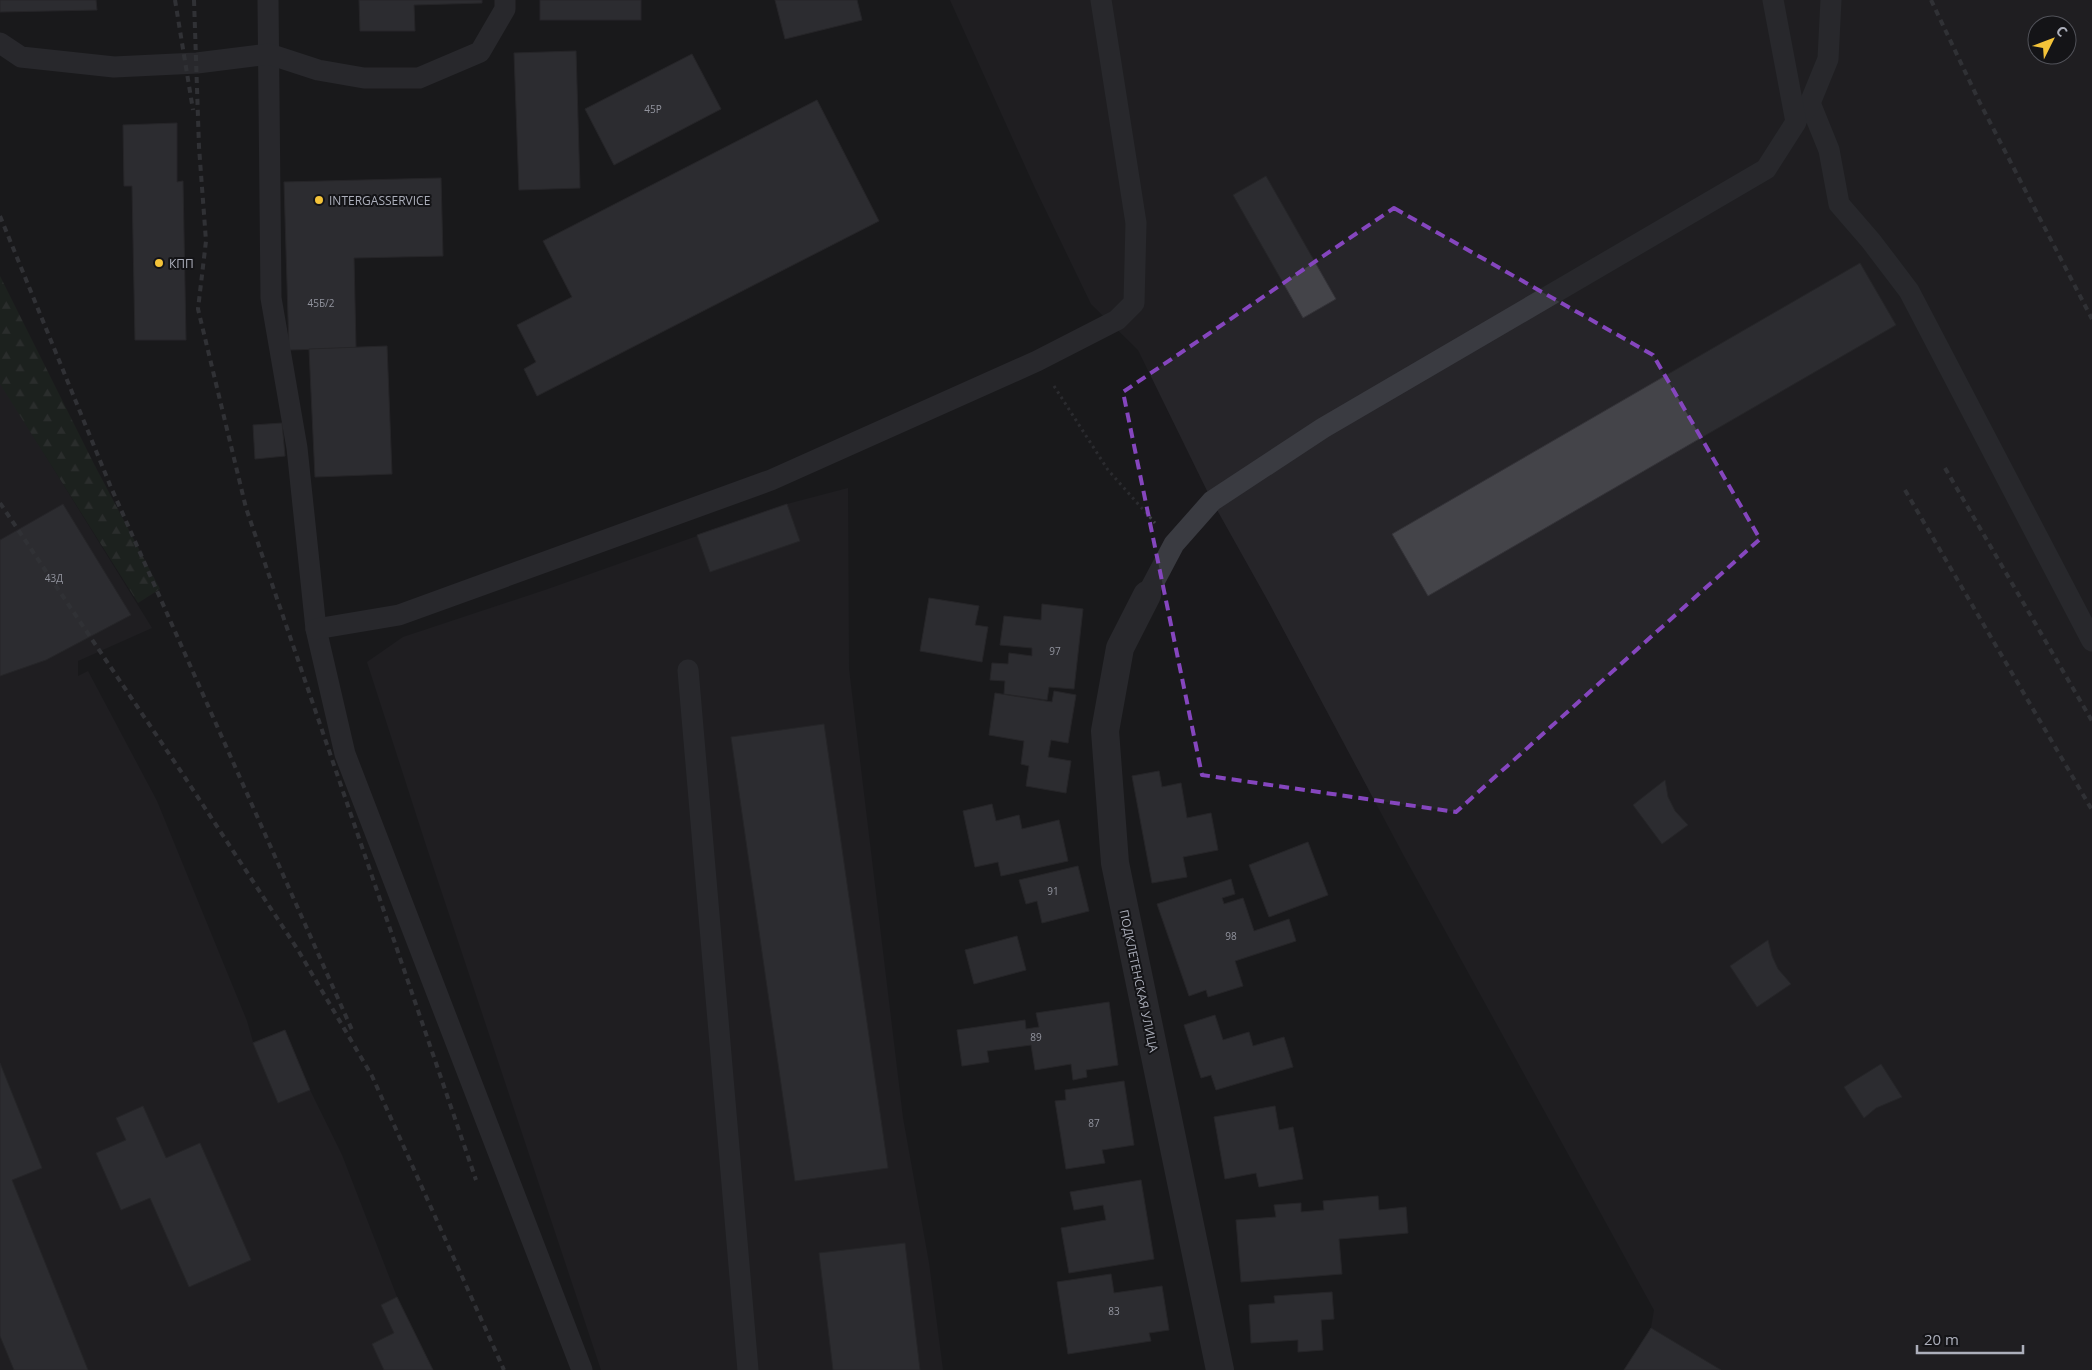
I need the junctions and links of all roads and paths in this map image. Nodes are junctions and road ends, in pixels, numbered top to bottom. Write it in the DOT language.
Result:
graph roads {
  1 [pos="268,0"];
  2 [pos="505,0"];
  3 [pos="1101,0"];
  4 [pos="1773,0"];
  5 [pos="1831,0"];
  6 [pos="0,43"];
  7 [pos="269,54"];
  8 [pos="1810,103"];
  9 [pos="1796,122"];
  10 [pos="1037,361"];
  11 [pos="1174,544"];
  12 [pos="1147,595"];
  13 [pos="316,630"];
  14 [pos="2092,640"];
  15 [pos="688,670"];
  16 [pos="582,1370"];
  17 [pos="748,1370"];
  18 [pos="1220,1370"];
  1 -- 7 [label="lane"];
  2 -- 7 [label="lane"];
  3 -- 10 [label="lane"];
  4 -- 9 [label="lane"];
  5 -- 8 [label="lane"];
  6 -- 7 [label="lane"];
  7 -- 13 [label="lane"];
  8 -- 9 [label="lane"];
  8 -- 14 [label="lane"];
  9 -- 11 [label="lane"];
  10 -- 11 [label="path"];
  10 -- 13 [label="lane"];
  11 -- 12 [label="lane"];
  12 -- 18 [label="street, ПОДКЛЕТЕНСКАЯ УЛИЦА"];
  13 -- 16 [label="lane"];
  15 -- 17 [label="lane"];
}
